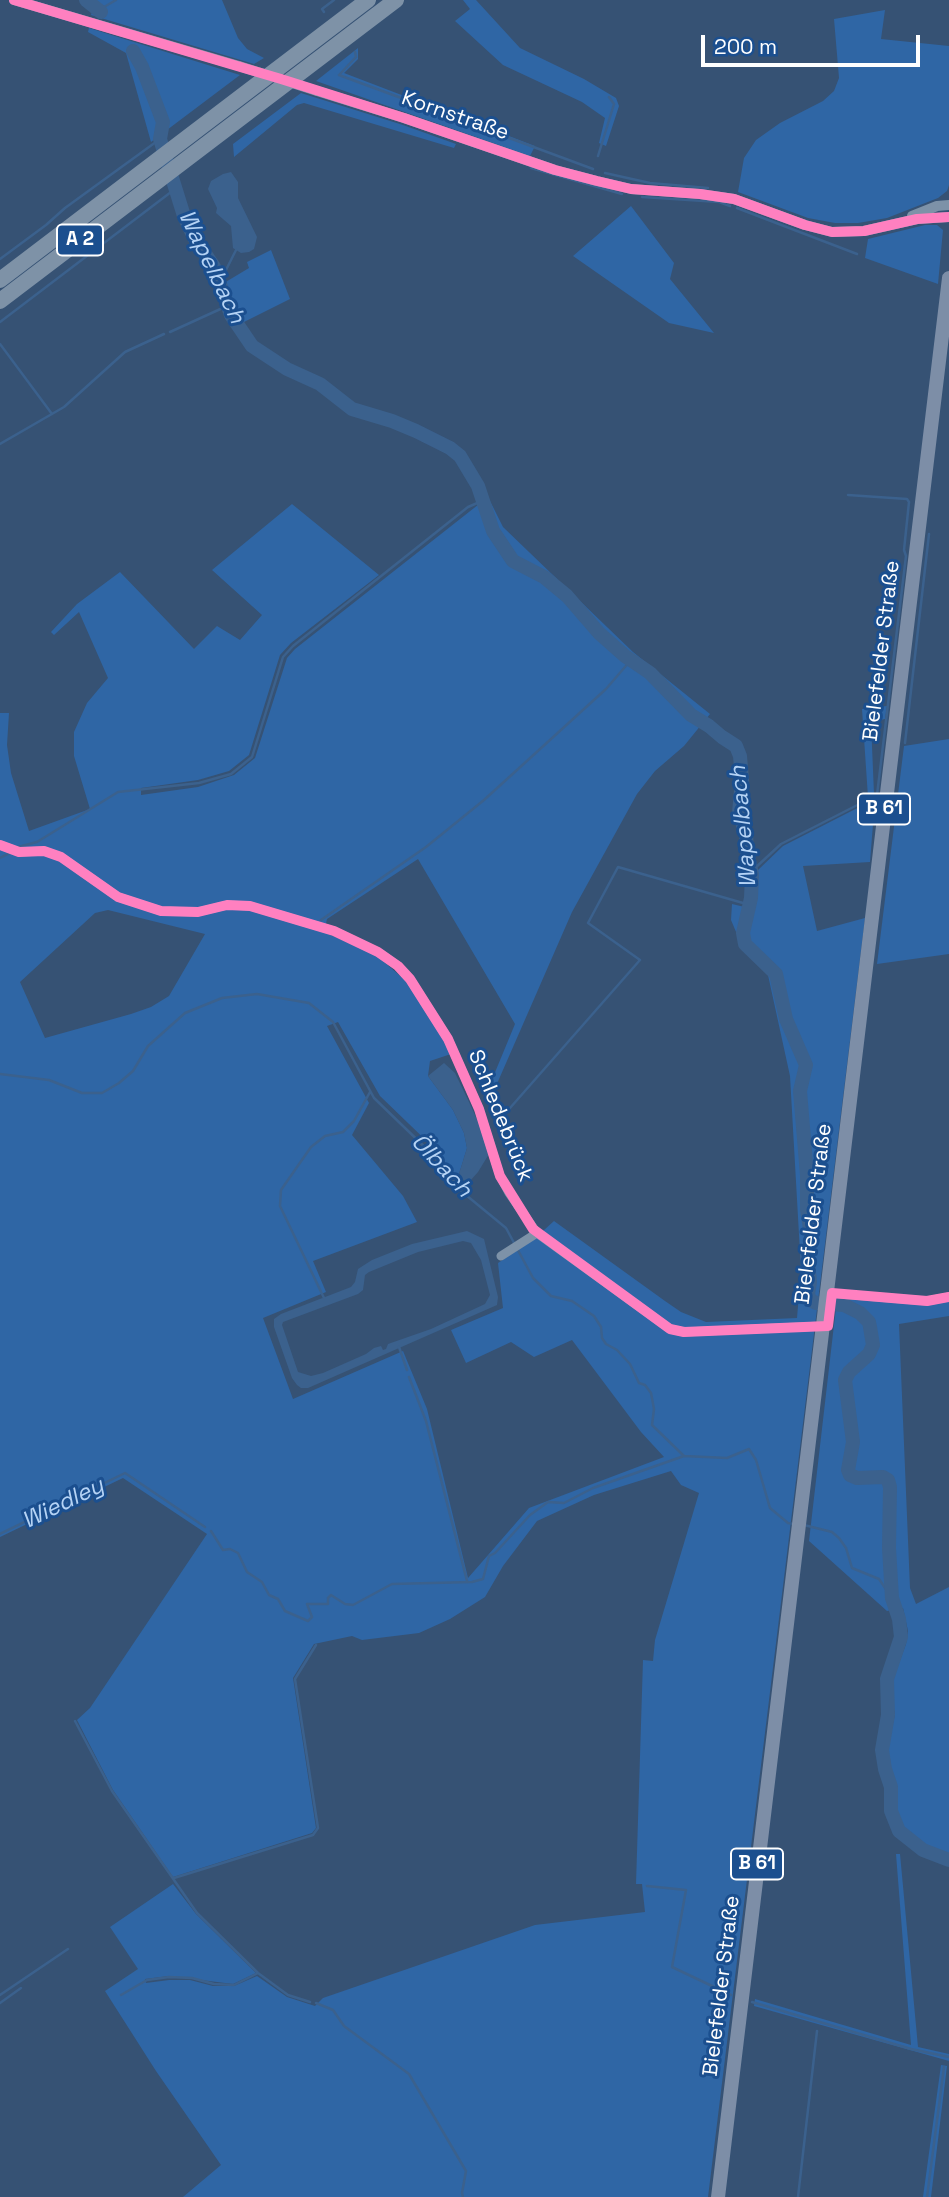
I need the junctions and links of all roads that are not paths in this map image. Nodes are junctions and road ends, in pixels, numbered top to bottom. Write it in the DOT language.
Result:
graph roads {
  1 [pos="14,0"];
  2 [pos="368,0"];
  3 [pos="396,0"];
  4 [pos="949,205"];
  5 [pos="949,217"];
  6 [pos="889,225"];
  7 [pos="949,278"];
  8 [pos="0,279"];
  9 [pos="0,301"];
  10 [pos="0,845"];
  11 [pos="537,1233"];
  12 [pos="501,1256"];
  13 [pos="826,1295"];
  14 [pos="949,1297"];
  15 [pos="823,1320"];
  16 [pos="718,2197"];
  1 -- 6 [label="street, Kornstraße, bridge"];
  2 -- 8 [label="highway, A 2"];
  3 -- 9 [label="highway, A 2"];
  4 -- 6 [label="street, Kornstraße"];
  5 -- 6 [label="street, Kornstraße"];
  7 -- 13 [label="main road, Bielefelder Straße / B 61"];
  10 -- 11 [label="street, Schledebrück"];
  11 -- 12 [label="street"];
  11 -- 15 [label="street, Schledebrück"];
  13 -- 14 [label="street"];
  13 -- 15 [label="main road, Bielefelder Straße / B 61"];
  15 -- 16 [label="main road, Bielefelder Straße / B 61"];
}
